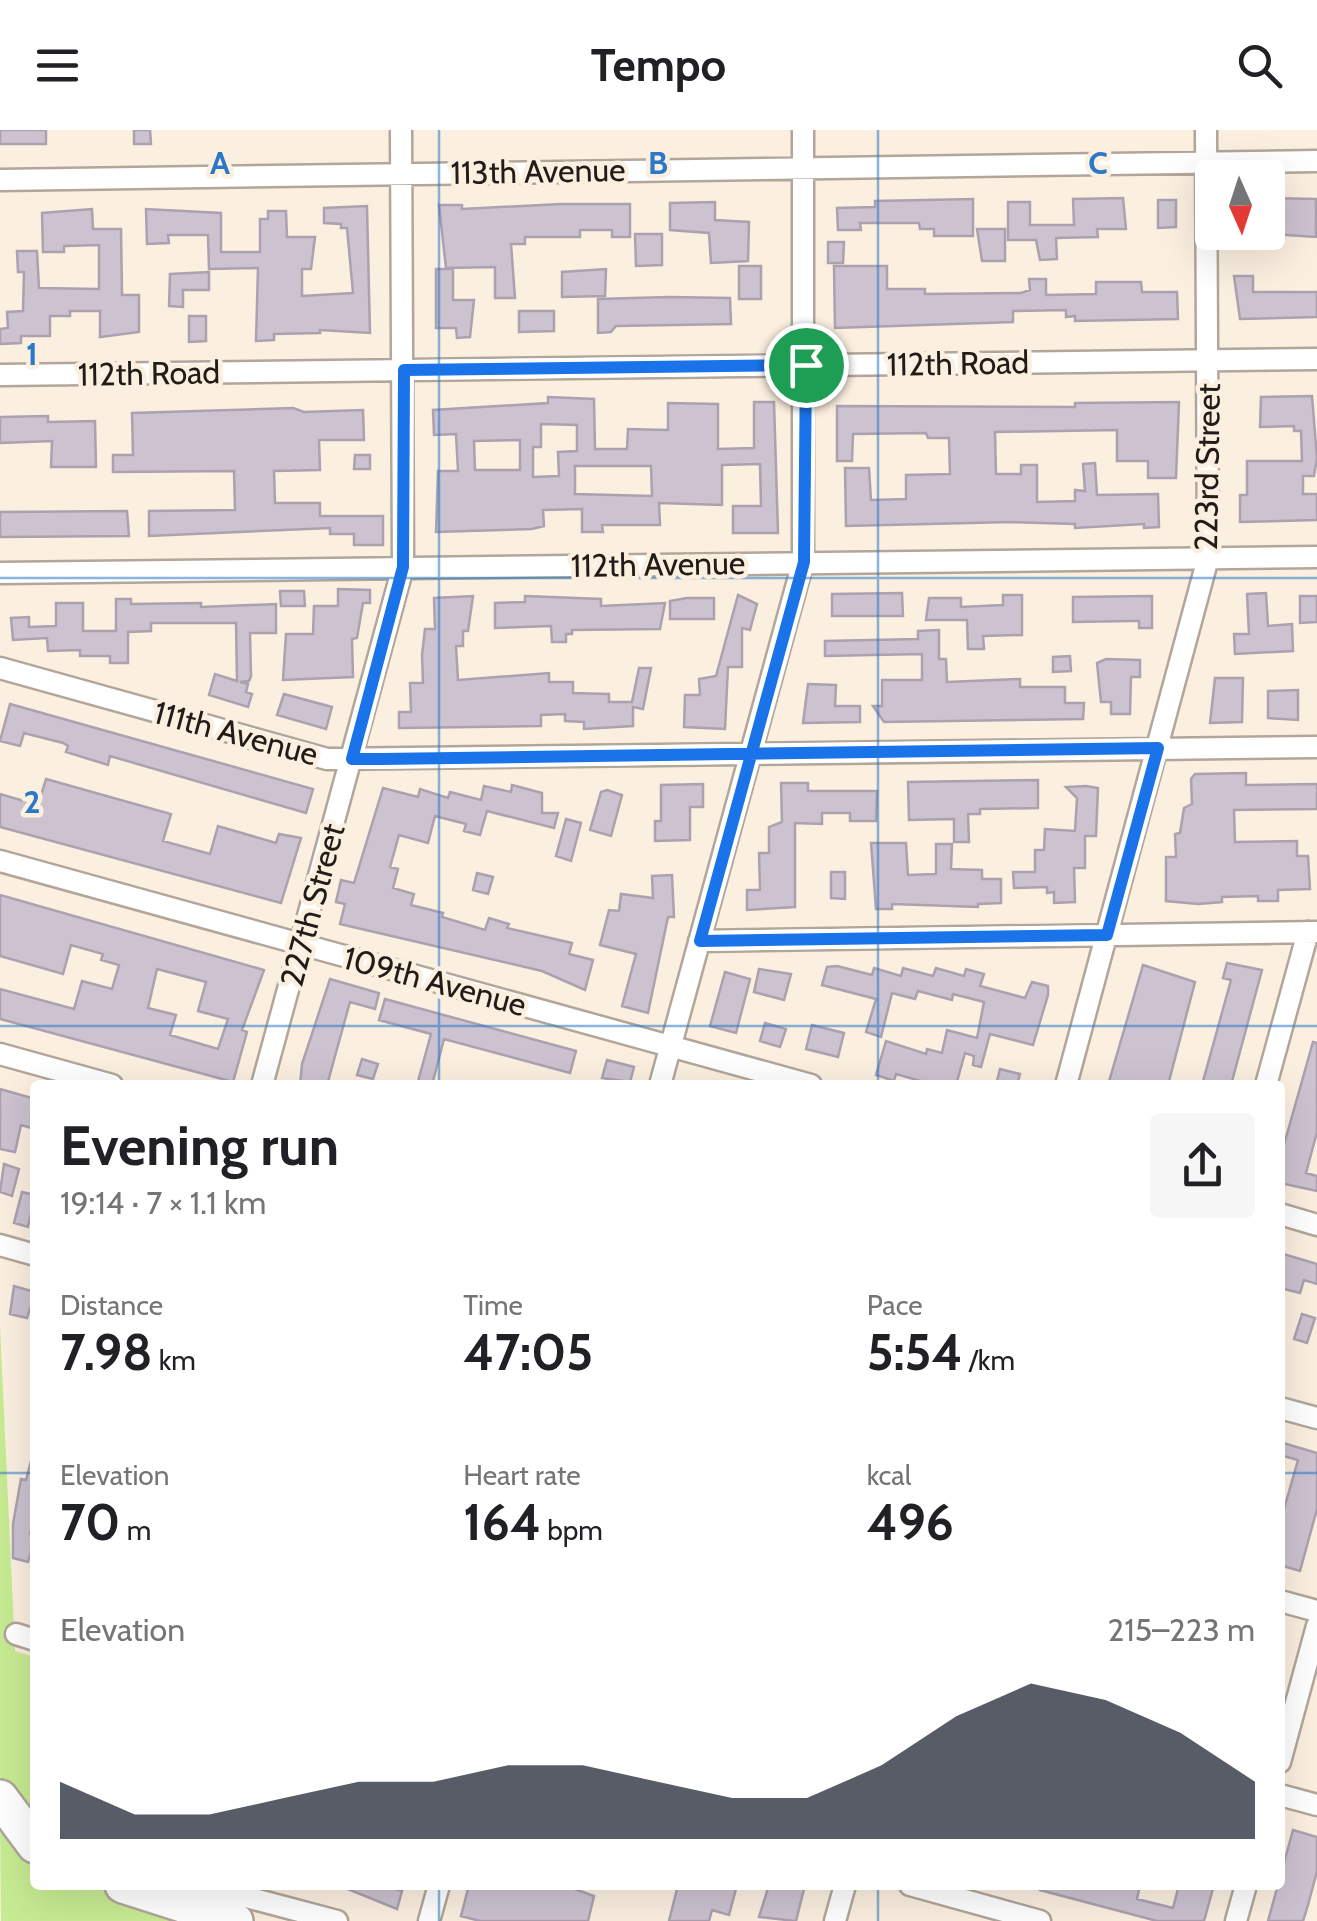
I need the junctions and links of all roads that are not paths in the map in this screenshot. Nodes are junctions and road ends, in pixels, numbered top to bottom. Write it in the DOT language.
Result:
graph roads {
  1 [pos="401,130"];
  2 [pos="803,130"];
  3 [pos="1206,130"];
  4 [pos="1206,160"];
  5 [pos="1285,162"];
  6 [pos="1317,162"];
  7 [pos="1195,163"];
  8 [pos="804,167"];
  9 [pos="402,173"];
  10 [pos="0,180"];
  11 [pos="1207,250"];
  12 [pos="1317,359"];
  13 [pos="1208,360"];
  14 [pos="806,365"];
  15 [pos="404,370"];
  16 [pos="0,374"];
  17 [pos="1317,556"];
  18 [pos="1208,558"];
  19 [pos="804,562"];
  20 [pos="403,567"];
  21 [pos="0,572"];
  22 [pos="0,668"];
  23 [pos="1317,747"];
  24 [pos="1158,748"];
  25 [pos="751,754"];
  26 [pos="352,759"];
  27 [pos="0,861"];
  28 [pos="1312,932"];
  29 [pos="1107,935"];
  30 [pos="700,941"];
  31 [pos="301,944"];
  32 [pos="671,1046"];
  33 [pos="0,1054"];
  34 [pos="94,1080"];
  35 [pos="263,1080"];
  36 [pos="661,1080"];
  37 [pos="793,1080"];
  38 [pos="1067,1080"];
  39 [pos="1268,1080"];
  40 [pos="1285,1215"];
  41 [pos="1317,1225"];
  42 [pos="0,1244"];
  43 [pos="30,1253"];
  44 [pos="1285,1409"];
  45 [pos="1317,1418"];
  46 [pos="1285,1602"];
  47 [pos="1317,1611"];
  48 [pos="1317,1626"];
  49 [pos="1285,1744"];
  50 [pos="1285,1795"];
  51 [pos="0,1798"];
  52 [pos="1317,1805"];
  53 [pos="30,1838"];
  54 [pos="138,1890"];
  55 [pos="220,1890"];
  56 [pos="438,1890"];
  57 [pos="844,1890"];
  58 [pos="928,1890"];
  59 [pos="1245,1890"];
  60 [pos="235,1921"];
  61 [pos="337,1921"];
  62 [pos="429,1921"];
  63 [pos="835,1921"];
  64 [pos="1040,1921"];
  65 [pos="1236,1921"];
  1 -- 9 [label="street, 227th Street"];
  2 -- 8 [label="street"];
  3 -- 4 [label="street, 223rd Street"];
  5 -- 6 [label="street, 113th Avenue"];
  7 -- 8 [label="street, 113th Avenue"];
  8 -- 9 [label="street, 113th Avenue"];
  8 -- 14 [label="street"];
  9 -- 10 [label="street, 113th Avenue"];
  9 -- 15 [label="street, 227th Street"];
  11 -- 13 [label="street, 223rd Street"];
  12 -- 13 [label="street, 112th Road"];
  13 -- 14 [label="street, 112th Road"];
  13 -- 18 [label="street, 223rd Street"];
  14 -- 15 [label="street, 112th Road"];
  14 -- 19 [label="street"];
  15 -- 16 [label="street, 112th Road"];
  15 -- 20 [label="street, 227th Street"];
  17 -- 18 [label="street, 112th Avenue"];
  18 -- 19 [label="street, 112th Avenue"];
  18 -- 24 [label="street, 223rd Street"];
  19 -- 20 [label="street, 112th Avenue"];
  19 -- 25 [label="street"];
  20 -- 21 [label="street, 112th Avenue"];
  20 -- 26 [label="street, 227th Street"];
  22 -- 26 [label="street, 111th Avenue"];
  23 -- 24 [label="street, 111th Avenue"];
  24 -- 25 [label="street, 111th Avenue"];
  24 -- 29 [label="street, 223rd Street"];
  25 -- 26 [label="street, 111th Avenue"];
  25 -- 30 [label="street"];
  26 -- 31 [label="street, 227th Street"];
  27 -- 31 [label="street, 109th Avenue"];
  28 -- 29 [label="street"];
  28 -- 39 [label="street"];
  29 -- 30 [label="street"];
  29 -- 38 [label="street, 223rd Street"];
  30 -- 32 [label="street"];
  31 -- 32 [label="street, 109th Avenue"];
  31 -- 35 [label="street, 227th Street"];
  32 -- 36 [label="street"];
  32 -- 37 [label="street, 109th Avenue"];
  33 -- 34 [label="street"];
  40 -- 41 [label="street"];
  42 -- 43 [label="street"];
  44 -- 45 [label="street"];
  46 -- 47 [label="street"];
  48 -- 49 [label="street"];
  50 -- 52 [label="street"];
  51 -- 53 [label="highway"];
  54 -- 60 [label="highway"];
  55 -- 61 [label="street"];
  56 -- 62 [label="street"];
  57 -- 63 [label="street"];
  58 -- 64 [label="street"];
  59 -- 65 [label="street"];
}
